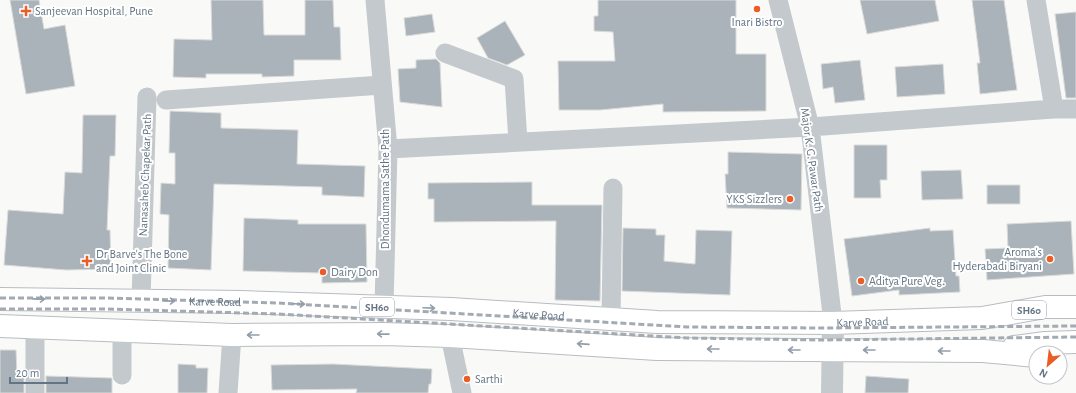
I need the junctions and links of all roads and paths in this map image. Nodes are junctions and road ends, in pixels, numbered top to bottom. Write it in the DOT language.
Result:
graph roads {
  1 [pos="375,0"];
  2 [pos="778,0"];
  3 [pos="1036,0"];
  4 [pos="445,53"];
  5 [pos="382,85"];
  6 [pos="147,97"];
  7 [pos="166,100"];
  8 [pos="1054,109"];
  9 [pos="1076,109"];
  10 [pos="810,127"];
  11 [pos="518,142"];
  12 [pos="388,149"];
  13 [pos="613,188"];
  14 [pos="0,299"];
  15 [pos="141,301"];
  16 [pos="384,307"];
  17 [pos="1076,307"];
  18 [pos="982,318"];
  19 [pos="611,319"];
  20 [pos="1076,320"];
  21 [pos="833,323"];
  22 [pos="0,326"];
  23 [pos="35,326"];
  24 [pos="122,330"];
  25 [pos="232,335"];
  26 [pos="450,336"];
  27 [pos="833,350"];
  28 [pos="1028,352"];
  29 [pos="122,375"];
  30 [pos="35,393"];
  31 [pos="228,393"];
  32 [pos="462,393"];
  33 [pos="832,393"];
  1 -- 5 [label="street, Dhondumama Sathe Path"];
  2 -- 10 [label="street, Major K. G. Pawar Path"];
  3 -- 8 [label="street"];
  4 -- 11 [label="street"];
  5 -- 7 [label="street"];
  5 -- 12 [label="street, Dhondumama Sathe Path"];
  6 -- 15 [label="street, Nanasaheb Chapekar Path"];
  8 -- 9 [label="street"];
  8 -- 10 [label="street"];
  10 -- 11 [label="street"];
  10 -- 21 [label="street, Major K. G. Pawar Path"];
  11 -- 12 [label="street"];
  12 -- 16 [label="street, Dhondumama Sathe Path"];
  13 -- 19 [label="street"];
  14 -- 15 [label="main road, Karve Road / SH60, one-way"];
  15 -- 16 [label="main road, Karve Road / SH60, one-way"];
  16 -- 19 [label="main road, Karve Road / SH60, one-way"];
  17 -- 18 [label="main road, Karve Road / SH60"];
  18 -- 20 [label="main road"];
  18 -- 21 [label="main road, Karve Road / SH60"];
  19 -- 21 [label="main road, Karve Road / SH60"];
  21 -- 27 [label="street"];
  22 -- 23 [label="main road, SH60"];
  23 -- 24 [label="main road, SH60"];
  23 -- 30 [label="street"];
  24 -- 25 [label="main road, SH60"];
  24 -- 29 [label="street"];
  26 -- 25 [label="main road, SH60, one-way"];
  25 -- 31 [label="street"];
  27 -- 26 [label="main road, SH60, one-way"];
  26 -- 32 [label="street"];
  28 -- 27 [label="main road, SH60, one-way"];
  27 -- 33 [label="street"];
}
